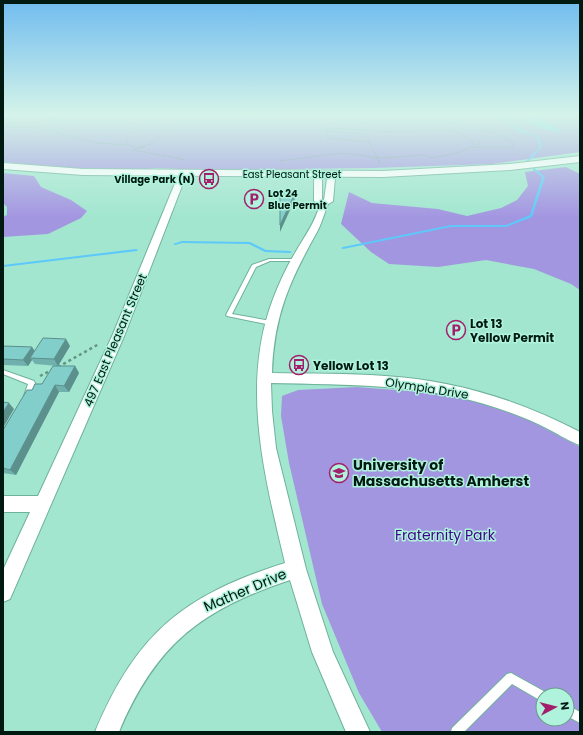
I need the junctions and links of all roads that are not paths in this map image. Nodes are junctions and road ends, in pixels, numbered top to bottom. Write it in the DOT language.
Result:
graph roads {
  1 [pos="580,159"];
  2 [pos="3,166"];
  3 [pos="185,167"];
  4 [pos="325,174"];
  5 [pos="324,203"];
  6 [pos="296,260"];
  7 [pos="271,323"];
  8 [pos="3,372"];
  9 [pos="266,378"];
  10 [pos="24,402"];
  11 [pos="580,439"];
  12 [pos="3,504"];
  13 [pos="42,504"];
  14 [pos="295,569"];
  15 [pos="3,592"];
  16 [pos="535,692"];
  17 [pos="107,732"];
  18 [pos="358,732"];
  19 [pos="456,732"];
  1 -- 4 [label="main road, East Pleasant Street"];
  2 -- 3 [label="main road, East Pleasant Street"];
  3 -- 4 [label="main road, East Pleasant Street"];
  3 -- 13 [label="street, 497 East Pleasant Street"];
  4 -- 5 [label="street"];
  4 -- 5 [label="street"];
  5 -- 6 [label="street"];
  6 -- 7 [label="street"];
  6 -- 7 [label="lane"];
  7 -- 9 [label="street"];
  8 -- 10 [label="lane"];
  9 -- 11 [label="street, Olympia Drive"];
  9 -- 14 [label="street"];
  12 -- 13 [label="street"];
  13 -- 15 [label="street, 497 East Pleasant Street"];
  14 -- 17 [label="street, Mather Drive"];
  14 -- 18 [label="street, Mather Drive"];
  16 -- 19 [label="lane"];
}
